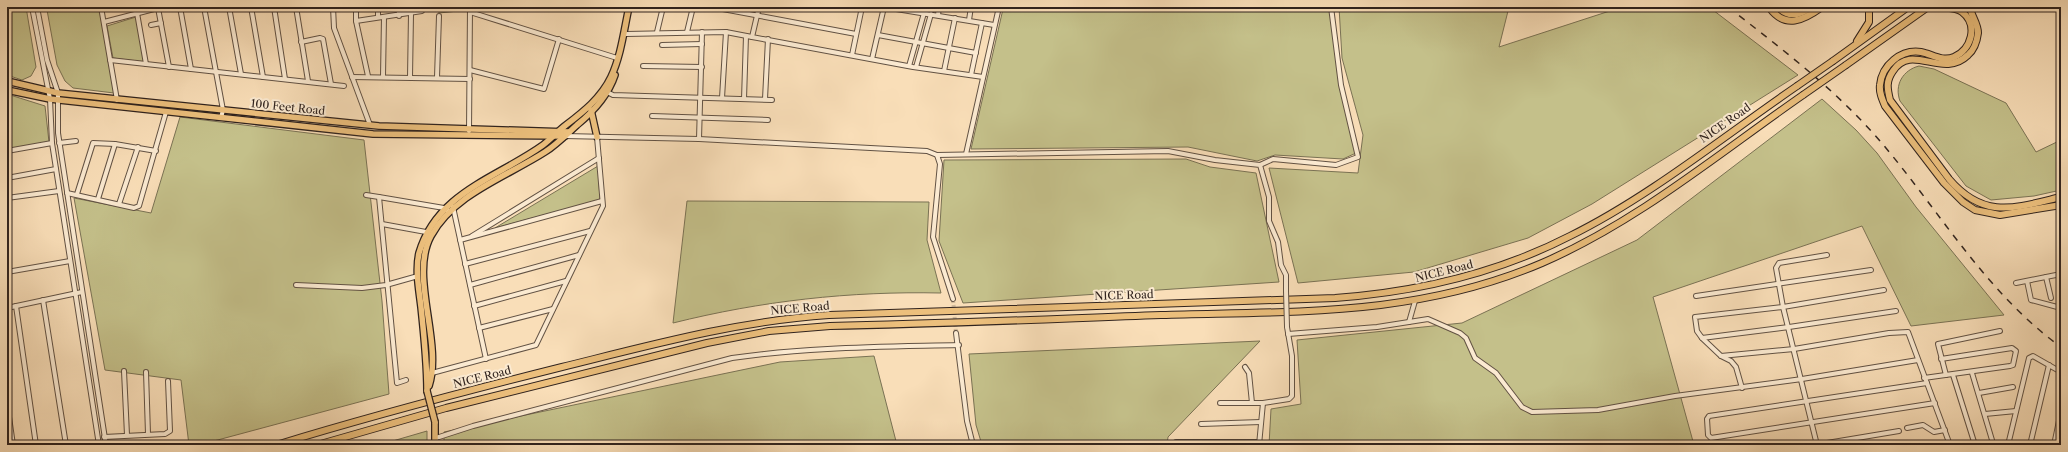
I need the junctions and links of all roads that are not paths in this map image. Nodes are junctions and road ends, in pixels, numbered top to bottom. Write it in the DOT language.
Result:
graph roads {
  1 [pos="44,7"];
  2 [pos="101,7"];
  3 [pos="159,7"];
  4 [pos="180,7"];
  5 [pos="204,7"];
  6 [pos="229,7"];
  7 [pos="251,7"];
  8 [pos="274,7"];
  9 [pos="296,7"];
  10 [pos="333,7"];
  11 [pos="356,7"];
  12 [pos="378,7"];
  13 [pos="399,7"];
  14 [pos="422,7"];
  15 [pos="470,7"];
  16 [pos="629,7"];
  17 [pos="632,7"];
  18 [pos="663,7"];
  19 [pos="693,7"];
  20 [pos="712,7"];
  21 [pos="759,7"];
  22 [pos="862,7"];
  23 [pos="884,7"];
  24 [pos="939,7"];
  25 [pos="971,7"];
  26 [pos="999,7"];
  27 [pos="1331,7"];
  28 [pos="1769,7"];
  29 [pos="1778,7"];
  30 [pos="1811,7"];
  31 [pos="1822,7"];
  32 [pos="1869,7"];
  33 [pos="1908,7"];
  34 [pos="1935,7"];
  35 [pos="1942,7"];
  36 [pos="1970,7"];
  37 [pos="32,8"];
  38 [pos="37,8"];
  39 [pos="1927,8"];
  40 [pos="907,9"];
  41 [pos="470,12"];
  42 [pos="137,13"];
  43 [pos="924,13"];
  44 [pos="411,14"];
  45 [pos="931,14"];
  46 [pos="938,15"];
  47 [pos="400,16"];
  48 [pos="439,16"];
  49 [pos="757,16"];
  50 [pos="378,17"];
  51 [pos="384,17"];
  52 [pos="955,18"];
  53 [pos="969,20"];
  54 [pos="356,21"];
  55 [pos="104,22"];
  56 [pos="161,23"];
  57 [pos="982,23"];
  58 [pos="151,25"];
  59 [pos="994,25"];
  60 [pos="657,32"];
  61 [pos="687,32"];
  62 [pos="702,32"];
  63 [pos="726,32"];
  64 [pos="626,34"];
  65 [pos="856,34"];
  66 [pos="878,35"];
  67 [pos="746,36"];
  68 [pos="752,37"];
  69 [pos="559,39"];
  70 [pos="768,39"];
  71 [pos="301,42"];
  72 [pos="915,42"];
  73 [pos="702,44"];
  74 [pos="923,44"];
  75 [pos="662,45"];
  76 [pos="1854,45"];
  77 [pos="949,47"];
  78 [pos="976,53"];
  79 [pos="852,55"];
  80 [pos="617,58"];
  81 [pos="872,59"];
  82 [pos="110,60"];
  83 [pos="146,64"];
  84 [pos="169,66"];
  85 [pos="643,66"];
  86 [pos="909,66"];
  87 [pos="702,67"];
  88 [pos="916,67"];
  89 [pos="192,69"];
  90 [pos="470,70"];
  91 [pos="216,71"];
  92 [pos="944,71"];
  93 [pos="241,74"];
  94 [pos="971,75"];
  95 [pos="368,76"];
  96 [pos="383,76"];
  97 [pos="263,77"];
  98 [pos="352,77"];
  99 [pos="410,77"];
  100 [pos="437,77"];
  101 [pos="983,77"];
  102 [pos="285,79"];
  103 [pos="470,79"];
  104 [pos="7,81"];
  105 [pos="308,81"];
  106 [pos="332,84"];
  107 [pos="344,86"];
  108 [pos="7,90"];
  109 [pos="47,91"];
  110 [pos="607,92"];
  111 [pos="58,93"];
  112 [pos="701,97"];
  113 [pos="722,98"];
  114 [pos="50,99"];
  115 [pos="744,99"];
  116 [pos="765,99"];
  117 [pos="59,100"];
  118 [pos="117,100"];
  119 [pos="772,100"];
  120 [pos="223,110"];
  121 [pos="591,110"];
  122 [pos="166,112"];
  123 [pos="652,116"];
  124 [pos="221,118"];
  125 [pos="700,118"];
  126 [pos="768,120"];
  127 [pos="370,125"];
  128 [pos="469,129"];
  129 [pos="555,134"];
  130 [pos="567,134"];
  131 [pos="469,136"];
  132 [pos="597,137"];
  133 [pos="699,139"];
  134 [pos="76,141"];
  135 [pos="52,143"];
  136 [pos="59,143"];
  137 [pos="115,144"];
  138 [pos="138,147"];
  139 [pos="7,151"];
  140 [pos="156,151"];
  141 [pos="937,154"];
  142 [pos="966,154"];
  143 [pos="599,158"];
  144 [pos="1260,165"];
  145 [pos="56,169"];
  146 [pos="7,178"];
  147 [pos="59,191"];
  148 [pos="67,193"];
  149 [pos="77,194"];
  150 [pos="366,195"];
  151 [pos="379,197"];
  152 [pos="2061,197"];
  153 [pos="7,198"];
  154 [pos="98,199"];
  155 [pos="602,201"];
  156 [pos="119,204"];
  157 [pos="453,204"];
  158 [pos="2061,205"];
  159 [pos="447,210"];
  160 [pos="382,224"];
  161 [pos="590,231"];
  162 [pos="426,232"];
  163 [pos="472,236"];
  164 [pos="460,240"];
  165 [pos="579,255"];
  166 [pos="1827,255"];
  167 [pos="70,261"];
  168 [pos="466,264"];
  169 [pos="1871,270"];
  170 [pos="7,272"];
  171 [pos="2061,274"];
  172 [pos="418,276"];
  173 [pos="2046,277"];
  174 [pos="566,281"];
  175 [pos="2027,281"];
  176 [pos="2016,283"];
  177 [pos="296,285"];
  178 [pos="386,285"];
  179 [pos="470,285"];
  180 [pos="1779,285"];
  181 [pos="1884,290"];
  182 [pos="82,292"];
  183 [pos="76,293"];
  184 [pos="1696,296"];
  185 [pos="2051,298"];
  186 [pos="953,299"];
  187 [pos="42,300"];
  188 [pos="1415,301"];
  189 [pos="16,306"];
  190 [pos="474,306"];
  191 [pos="1783,307"];
  192 [pos="7,308"];
  193 [pos="2061,308"];
  194 [pos="553,309"];
  195 [pos="1896,310"];
  196 [pos="1409,322"];
  197 [pos="1789,327"];
  198 [pos="479,328"];
  199 [pos="2000,331"];
  200 [pos="956,333"];
  201 [pos="1288,334"];
  202 [pos="1702,338"];
  203 [pos="959,345"];
  204 [pos="1794,349"];
  205 [pos="1721,356"];
  206 [pos="486,359"];
  207 [pos="1918,360"];
  208 [pos="1941,360"];
  209 [pos="2049,365"];
  210 [pos="1245,367"];
  211 [pos="124,371"];
  212 [pos="146,372"];
  213 [pos="1972,372"];
  214 [pos="2061,372"];
  215 [pos="432,373"];
  216 [pos="1953,374"];
  217 [pos="1946,375"];
  218 [pos="1924,378"];
  219 [pos="1802,379"];
  220 [pos="406,380"];
  221 [pos="168,381"];
  222 [pos="1927,383"];
  223 [pos="2013,387"];
  224 [pos="1742,388"];
  225 [pos="427,391"];
  226 [pos="1979,393"];
  227 [pos="1808,402"];
  228 [pos="7,403"];
  229 [pos="1220,403"];
  230 [pos="1252,403"];
  231 [pos="1264,403"];
  232 [pos="1935,403"];
  233 [pos="2016,411"];
  234 [pos="2061,411"];
  235 [pos="1985,414"];
  236 [pos="1261,422"];
  237 [pos="1201,424"];
  238 [pos="1812,424"];
  239 [pos="1907,428"];
  240 [pos="1945,430"];
  241 [pos="1899,431"];
  242 [pos="148,434"];
  243 [pos="127,435"];
  244 [pos="104,437"];
  245 [pos="436,438"];
  246 [pos="1992,440"];
  247 [pos="1176,442"];
  248 [pos="1259,444"];
  249 [pos="1950,444"];
  250 [pos="13,445"];
  251 [pos="36,445"];
  252 [pos="66,445"];
  253 [pos="100,445"];
  254 [pos="106,445"];
  255 [pos="276,445"];
  256 [pos="317,445"];
  257 [pos="435,445"];
  258 [pos="973,445"];
  259 [pos="1816,445"];
  260 [pos="1944,445"];
  261 [pos="1975,445"];
  262 [pos="2008,445"];
  263 [pos="2030,445"];
  264 [pos="2054,445"];
  1 -- 38 [label="street"];
  2 -- 55 [label="street"];
  3 -- 42 [label="street"];
  3 -- 56 [label="street"];
  4 -- 89 [label="street"];
  5 -- 91 [label="street"];
  6 -- 93 [label="street"];
  7 -- 97 [label="street"];
  8 -- 102 [label="street"];
  9 -- 71 [label="street"];
  10 -- 98 [label="street"];
  11 -- 54 [label="street"];
  12 -- 50 [label="street"];
  13 -- 47 [label="street"];
  14 -- 44 [label="street"];
  15 -- 41 [label="street"];
  16 -- 80 [label="main road"];
  17 -- 64 [label="main road"];
  18 -- 60 [label="street"];
  19 -- 61 [label="street"];
  20 -- 49 [label="street"];
  21 -- 49 [label="street"];
  22 -- 65 [label="street"];
  23 -- 40 [label="street"];
  23 -- 66 [label="street"];
  24 -- 46 [label="street"];
  25 -- 53 [label="street"];
  26 -- 59 [label="street"];
  27 -- 144 [label="street"];
  28 -- 31 [label="highway"];
  29 -- 30 [label="highway"];
  32 -- 76 [label="highway"];
  33 -- 76 [label="highway, NICE Road"];
  34 -- 39 [label="highway"];
  35 -- 158 [label="highway"];
  36 -- 152 [label="highway"];
  37 -- 38 [label="street"];
  37 -- 109 [label="street"];
  38 -- 111 [label="street"];
  39 -- 188 [label="highway, NICE Road, bridge"];
  40 -- 43 [label="street"];
  41 -- 69 [label="street"];
  41 -- 90 [label="street"];
  42 -- 55 [label="street"];
  42 -- 83 [label="street"];
  43 -- 45 [label="street"];
  43 -- 72 [label="street"];
  44 -- 47 [label="street"];
  44 -- 99 [label="street"];
  45 -- 46 [label="street"];
  45 -- 74 [label="street"];
  46 -- 52 [label="street"];
  47 -- 51 [label="street"];
  48 -- 100 [label="street"];
  49 -- 65 [label="street"];
  49 -- 68 [label="street"];
  50 -- 51 [label="street"];
  50 -- 54 [label="street"];
  51 -- 96 [label="street"];
  52 -- 53 [label="street"];
  52 -- 77 [label="street"];
  53 -- 57 [label="street"];
  54 -- 95 [label="street"];
  55 -- 82 [label="street"];
  56 -- 58 [label="street"];
  56 -- 84 [label="street"];
  57 -- 59 [label="street"];
  57 -- 78 [label="street"];
  59 -- 101 [label="street"];
  60 -- 61 [label="street"];
  60 -- 64 [label="street"];
  61 -- 62 [label="street"];
  62 -- 63 [label="street"];
  62 -- 73 [label="street"];
  63 -- 67 [label="street"];
  63 -- 113 [label="street"];
  64 -- 110 [label="main road"];
  65 -- 79 [label="street"];
  66 -- 72 [label="street"];
  66 -- 81 [label="street"];
  67 -- 68 [label="street"];
  67 -- 115 [label="street"];
  68 -- 70 [label="street"];
  69 -- 80 [label="street"];
  69 -- 90 [label="street"];
  70 -- 79 [label="street"];
  70 -- 116 [label="street"];
  71 -- 105 [label="street"];
  71 -- 106 [label="street"];
  72 -- 74 [label="street"];
  72 -- 86 [label="street"];
  73 -- 75 [label="street"];
  73 -- 87 [label="street"];
  74 -- 77 [label="street"];
  74 -- 88 [label="street"];
  76 -- 255 [label="highway, NICE Road, bridge"];
  77 -- 78 [label="street"];
  77 -- 92 [label="street"];
  78 -- 94 [label="street"];
  79 -- 81 [label="street"];
  80 -- 121 [label="main road"];
  81 -- 86 [label="street"];
  82 -- 83 [label="street"];
  82 -- 118 [label="street"];
  83 -- 84 [label="street"];
  84 -- 89 [label="street"];
  85 -- 87 [label="street"];
  86 -- 88 [label="street"];
  87 -- 112 [label="street"];
  88 -- 92 [label="street"];
  89 -- 91 [label="street"];
  90 -- 103 [label="street"];
  91 -- 93 [label="street"];
  91 -- 120 [label="street"];
  92 -- 94 [label="street"];
  93 -- 97 [label="street"];
  94 -- 101 [label="street"];
  95 -- 96 [label="street"];
  95 -- 98 [label="street"];
  96 -- 99 [label="street"];
  97 -- 102 [label="street"];
  98 -- 127 [label="street"];
  99 -- 100 [label="street"];
  100 -- 103 [label="street"];
  101 -- 142 [label="street"];
  102 -- 105 [label="street"];
  103 -- 128 [label="street"];
  104 -- 109 [label="main road, 100 Feet Road"];
  105 -- 106 [label="street"];
  106 -- 107 [label="street"];
  108 -- 114 [label="main road, 100 Feet Road"];
  109 -- 111 [label="main road, 100 Feet Road"];
  109 -- 114 [label="street"];
  110 -- 112 [label="street"];
  110 -- 121 [label="main road"];
  111 -- 117 [label="street"];
  111 -- 118 [label="main road, 100 Feet Road"];
  112 -- 113 [label="street"];
  112 -- 125 [label="street"];
  113 -- 115 [label="street"];
  114 -- 117 [label="main road, 100 Feet Road"];
  114 -- 135 [label="street"];
  115 -- 116 [label="street"];
  116 -- 119 [label="street"];
  117 -- 122 [label="main road, 100 Feet Road"];
  117 -- 136 [label="street"];
  118 -- 120 [label="main road, 100 Feet Road"];
  120 -- 124 [label="street"];
  120 -- 127 [label="main road, 100 Feet Road"];
  121 -- 129 [label="main road"];
  121 -- 130 [label="main road"];
  121 -- 132 [label="main road"];
  122 -- 124 [label="main road, 100 Feet Road"];
  122 -- 140 [label="street"];
  123 -- 125 [label="street"];
  124 -- 131 [label="main road, 100 Feet Road"];
  125 -- 126 [label="street"];
  125 -- 133 [label="street"];
  127 -- 128 [label="main road, 100 Feet Road"];
  128 -- 129 [label="main road, 100 Feet Road"];
  128 -- 131 [label="street"];
  129 -- 130 [label="main road, 100 Feet Road"];
  129 -- 131 [label="main road, 100 Feet Road"];
  129 -- 157 [label="main road"];
  130 -- 132 [label="street"];
  130 -- 157 [label="main road"];
  132 -- 133 [label="street"];
  132 -- 143 [label="street"];
  133 -- 141 [label="street"];
  134 -- 136 [label="street"];
  135 -- 139 [label="street"];
  135 -- 145 [label="street"];
  136 -- 148 [label="street"];
  137 -- 138 [label="street"];
  137 -- 149 [label="street"];
  137 -- 154 [label="street"];
  138 -- 140 [label="street"];
  138 -- 156 [label="street"];
  140 -- 156 [label="street"];
  141 -- 142 [label="street"];
  141 -- 186 [label="street"];
  142 -- 144 [label="street"];
  143 -- 155 [label="street"];
  143 -- 163 [label="street"];
  144 -- 201 [label="street, bridge"];
  145 -- 146 [label="street"];
  145 -- 147 [label="street"];
  147 -- 153 [label="street"];
  147 -- 167 [label="street"];
  148 -- 149 [label="street"];
  148 -- 182 [label="street"];
  149 -- 154 [label="street"];
  150 -- 151 [label="street"];
  151 -- 159 [label="street"];
  151 -- 160 [label="street"];
  154 -- 156 [label="street"];
  155 -- 161 [label="street"];
  155 -- 163 [label="street"];
  157 -- 159 [label="main road"];
  157 -- 164 [label="street"];
  159 -- 162 [label="main road"];
  159 -- 215 [label="main road"];
  160 -- 162 [label="street"];
  160 -- 178 [label="street"];
  161 -- 165 [label="street"];
  161 -- 168 [label="street"];
  162 -- 172 [label="main road"];
  163 -- 164 [label="street"];
  164 -- 168 [label="street"];
  165 -- 174 [label="street"];
  165 -- 179 [label="street"];
  166 -- 180 [label="street"];
  167 -- 170 [label="street"];
  167 -- 183 [label="street"];
  168 -- 179 [label="street"];
  169 -- 180 [label="street"];
  171 -- 173 [label="street"];
  172 -- 178 [label="street"];
  172 -- 225 [label="main road"];
  173 -- 175 [label="street"];
  173 -- 185 [label="street"];
  174 -- 190 [label="street"];
  174 -- 194 [label="street"];
  175 -- 176 [label="street"];
  175 -- 193 [label="street"];
  177 -- 178 [label="street"];
  178 -- 220 [label="street"];
  179 -- 190 [label="street"];
  180 -- 184 [label="street"];
  180 -- 191 [label="street"];
  181 -- 191 [label="street"];
  182 -- 183 [label="street"];
  182 -- 244 [label="street"];
  183 -- 187 [label="street"];
  183 -- 253 [label="street"];
  187 -- 189 [label="street"];
  187 -- 252 [label="street"];
  188 -- 196 [label="street"];
  188 -- 256 [label="highway, NICE Road"];
  189 -- 192 [label="street"];
  189 -- 251 [label="street"];
  190 -- 198 [label="street"];
  191 -- 197 [label="street"];
  191 -- 202 [label="street"];
  194 -- 198 [label="street"];
  194 -- 206 [label="street"];
  195 -- 197 [label="street"];
  196 -- 201 [label="street"];
  196 -- 224 [label="street"];
  197 -- 202 [label="street"];
  197 -- 204 [label="street"];
  198 -- 206 [label="street"];
  199 -- 208 [label="street"];
  200 -- 203 [label="street"];
  201 -- 231 [label="street"];
  202 -- 205 [label="street"];
  203 -- 245 [label="street"];
  203 -- 258 [label="street"];
  204 -- 205 [label="street"];
  204 -- 207 [label="street"];
  204 -- 219 [label="street"];
  205 -- 224 [label="street"];
  206 -- 215 [label="street"];
  207 -- 218 [label="street"];
  207 -- 219 [label="street"];
  208 -- 213 [label="street"];
  208 -- 217 [label="street"];
  209 -- 214 [label="street"];
  209 -- 233 [label="street"];
  209 -- 263 [label="street"];
  210 -- 230 [label="street"];
  211 -- 243 [label="street"];
  212 -- 242 [label="street"];
  213 -- 216 [label="street"];
  213 -- 226 [label="street"];
  215 -- 225 [label="main road"];
  216 -- 217 [label="street"];
  216 -- 261 [label="street"];
  217 -- 218 [label="street"];
  218 -- 222 [label="street"];
  219 -- 224 [label="street"];
  219 -- 227 [label="street"];
  221 -- 242 [label="street"];
  222 -- 227 [label="street"];
  222 -- 232 [label="street"];
  223 -- 226 [label="street"];
  225 -- 245 [label="main road, bridge"];
  226 -- 235 [label="street"];
  227 -- 238 [label="street"];
  227 -- 238 [label="street"];
  228 -- 250 [label="street"];
  229 -- 230 [label="street"];
  230 -- 231 [label="street"];
  231 -- 236 [label="street"];
  232 -- 238 [label="street"];
  232 -- 240 [label="street"];
  233 -- 235 [label="street"];
  233 -- 262 [label="street"];
  234 -- 264 [label="street"];
  235 -- 246 [label="street"];
  236 -- 237 [label="street"];
  236 -- 248 [label="street"];
  238 -- 259 [label="street"];
  239 -- 240 [label="street"];
  240 -- 249 [label="street"];
  241 -- 259 [label="street"];
  242 -- 243 [label="street"];
  243 -- 244 [label="street"];
  244 -- 254 [label="street"];
  245 -- 257 [label="main road"];
  247 -- 248 [label="street"];
  249 -- 260 [label="street"];
}
